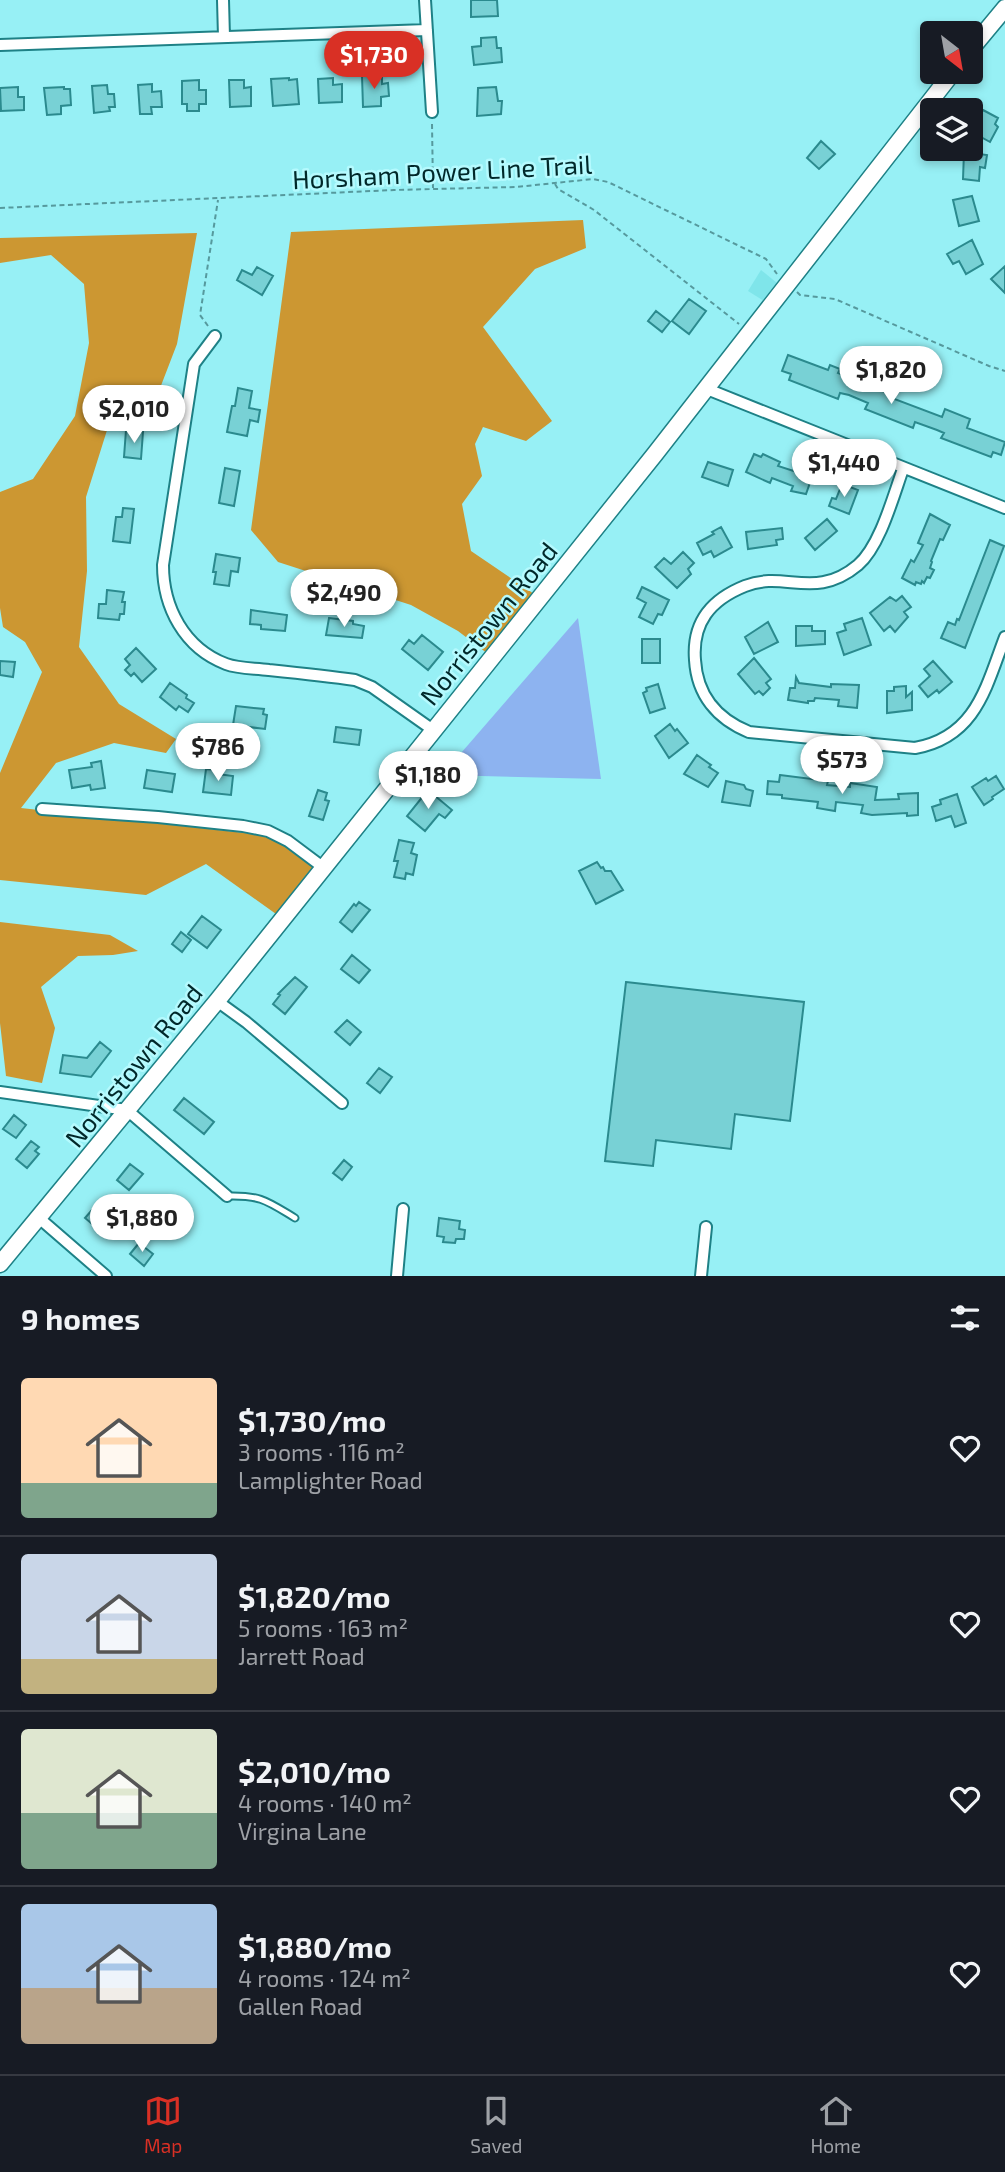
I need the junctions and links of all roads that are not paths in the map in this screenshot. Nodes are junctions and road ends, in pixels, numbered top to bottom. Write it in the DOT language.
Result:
graph roads {
  1 [pos="223,0"];
  2 [pos="425,0"];
  3 [pos="1005,8"];
  4 [pos="427,30"];
  5 [pos="984,33"];
  6 [pos="224,37"];
  7 [pos="0,45"];
  8 [pos="944,84"];
  9 [pos="432,112"];
  10 [pos="215,336"];
  11 [pos="707,389"];
  12 [pos="903,469"];
  13 [pos="1005,508"];
  14 [pos="1005,637"];
  15 [pos="433,730"];
  16 [pos="42,809"];
  17 [pos="324,868"];
  18 [pos="217,1001"];
  19 [pos="0,1092"];
  20 [pos="342,1104"];
  21 [pos="127,1110"];
  22 [pos="227,1196"];
  23 [pos="403,1209"];
  24 [pos="39,1218"];
  25 [pos="295,1218"];
  26 [pos="706,1227"];
  27 [pos="0,1264"];
  28 [pos="106,1276"];
  29 [pos="397,1276"];
  30 [pos="701,1276"];
  1 -- 6 [label="street"];
  2 -- 4 [label="street"];
  3 -- 5 [label="main road"];
  4 -- 6 [label="street"];
  4 -- 9 [label="street"];
  6 -- 7 [label="street"];
  8 -- 11 [label="main road, Norristown Road"];
  10 -- 15 [label="street"];
  11 -- 12 [label="street"];
  11 -- 15 [label="main road, Norristown Road"];
  12 -- 13 [label="street"];
  12 -- 14 [label="street"];
  15 -- 17 [label="main road, Norristown Road"];
  16 -- 17 [label="street"];
  17 -- 18 [label="main road, Norristown Road"];
  18 -- 20 [label="street"];
  18 -- 21 [label="main road, Norristown Road"];
  19 -- 21 [label="street"];
  21 -- 22 [label="street"];
  21 -- 24 [label="main road, Norristown Road"];
  22 -- 25 [label="lane"];
  23 -- 29 [label="street"];
  24 -- 27 [label="main road, Norristown Road"];
  24 -- 28 [label="street"];
  26 -- 30 [label="street"];
}
